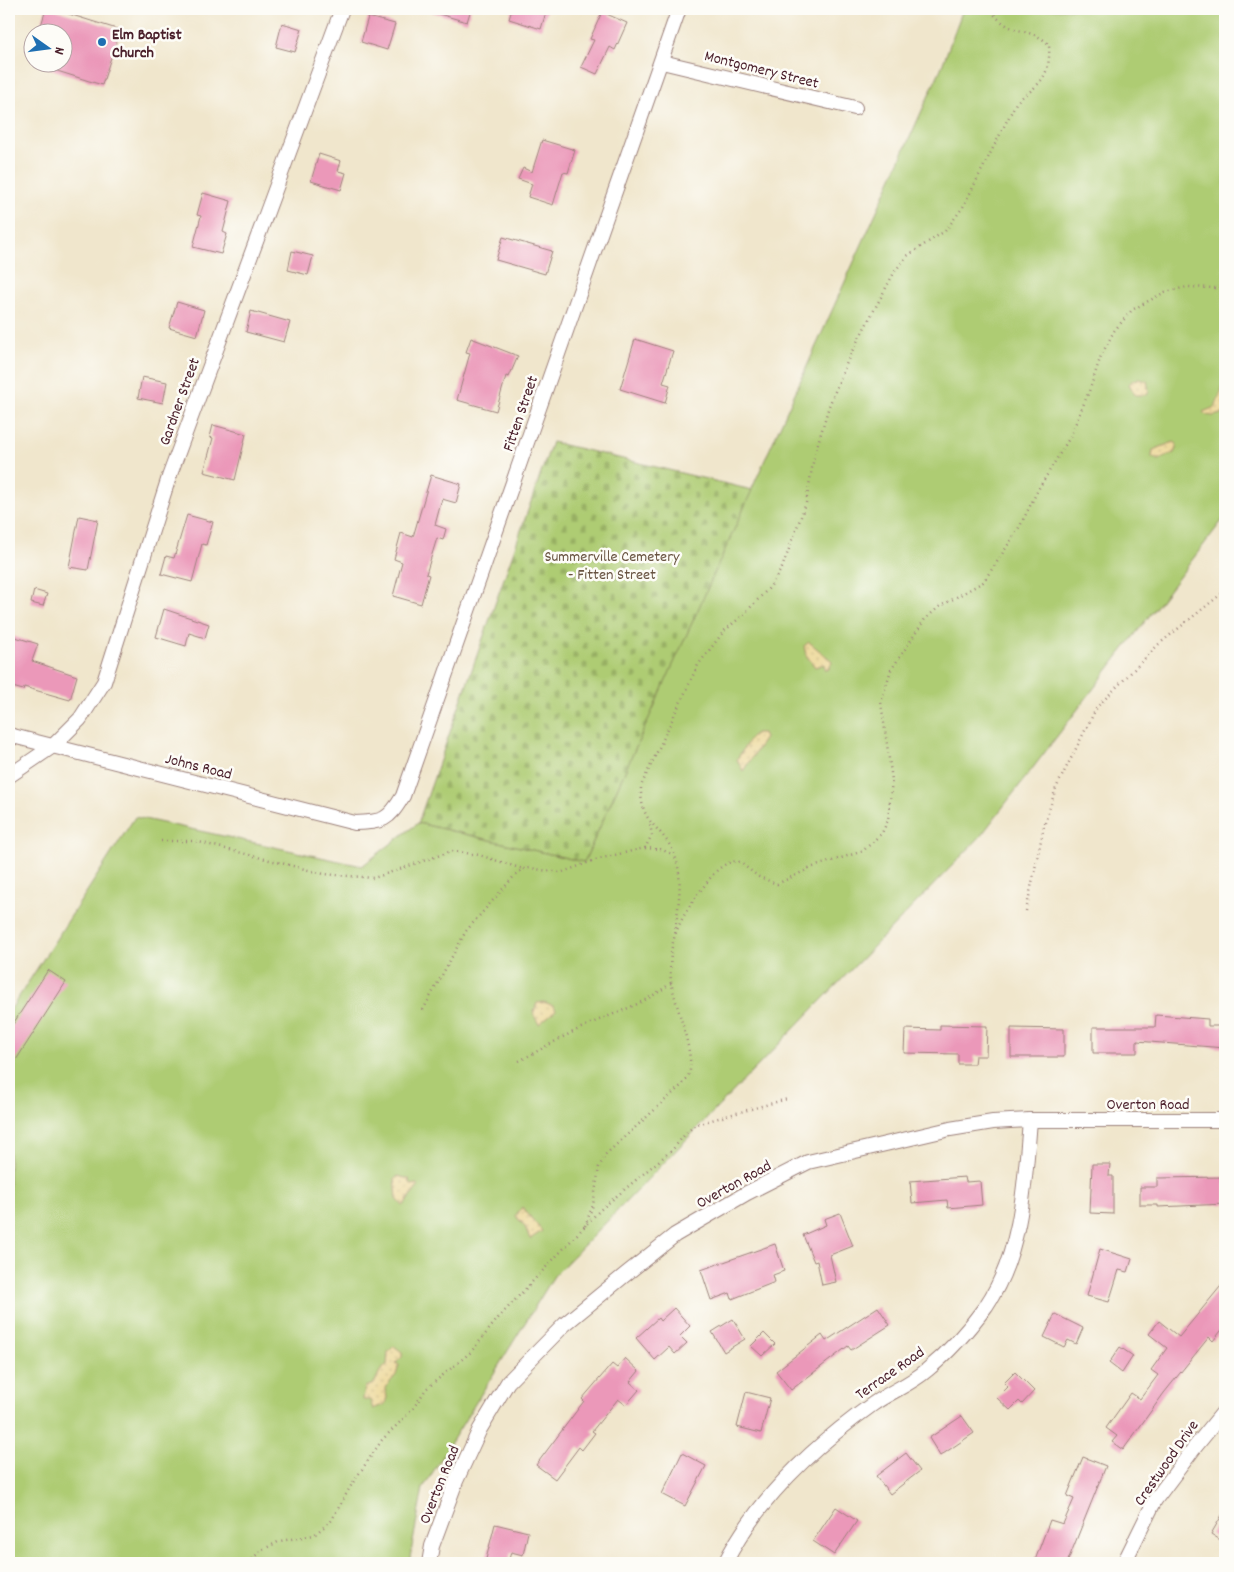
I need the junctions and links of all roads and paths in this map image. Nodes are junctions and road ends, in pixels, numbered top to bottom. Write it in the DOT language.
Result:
graph roads {
  1 [pos="342,9"];
  2 [pos="989,9"];
  3 [pos="675,10"];
  4 [pos="662,62"];
  5 [pos="855,108"];
  6 [pos="1225,285"];
  7 [pos="1225,591"];
  8 [pos="9,735"];
  9 [pos="53,746"];
  10 [pos="9,776"];
  11 [pos="381,822"];
  12 [pos="649,822"];
  13 [pos="161,841"];
  14 [pos="644,848"];
  15 [pos="673,854"];
  16 [pos="523,869"];
  17 [pos="1026,911"];
  18 [pos="674,937"];
  19 [pos="671,983"];
  20 [pos="423,1010"];
  21 [pos="519,1061"];
  22 [pos="787,1099"];
  23 [pos="1030,1120"];
  24 [pos="1225,1120"];
  25 [pos="585,1226"];
  26 [pos="1225,1410"];
  27 [pos="249,1563"];
  28 [pos="429,1563"];
  29 [pos="725,1563"];
  30 [pos="1124,1563"];
  1 -- 9 [label="street, Gardner Street"];
  2 -- 12 [label="path"];
  3 -- 4 [label="street, Fitten Street"];
  4 -- 5 [label="street, Montgomery Street"];
  4 -- 11 [label="street, Fitten Street"];
  6 -- 18 [label="path"];
  7 -- 17 [label="path"];
  8 -- 9 [label="street, Johns Road"];
  9 -- 10 [label="street, Gardner Street"];
  9 -- 11 [label="street, Johns Road"];
  12 -- 14 [label="path"];
  12 -- 15 [label="path"];
  13 -- 16 [label="path"];
  14 -- 15 [label="path"];
  14 -- 16 [label="path"];
  15 -- 18 [label="path"];
  16 -- 20 [label="path"];
  18 -- 19 [label="path"];
  19 -- 21 [label="path"];
  19 -- 25 [label="path"];
  22 -- 25 [label="path"];
  23 -- 24 [label="street, Overton Road"];
  23 -- 28 [label="street, Overton Road"];
  23 -- 29 [label="street, Terrace Road"];
  25 -- 27 [label="path"];
  26 -- 30 [label="street, Crestwood Drive"];
}
